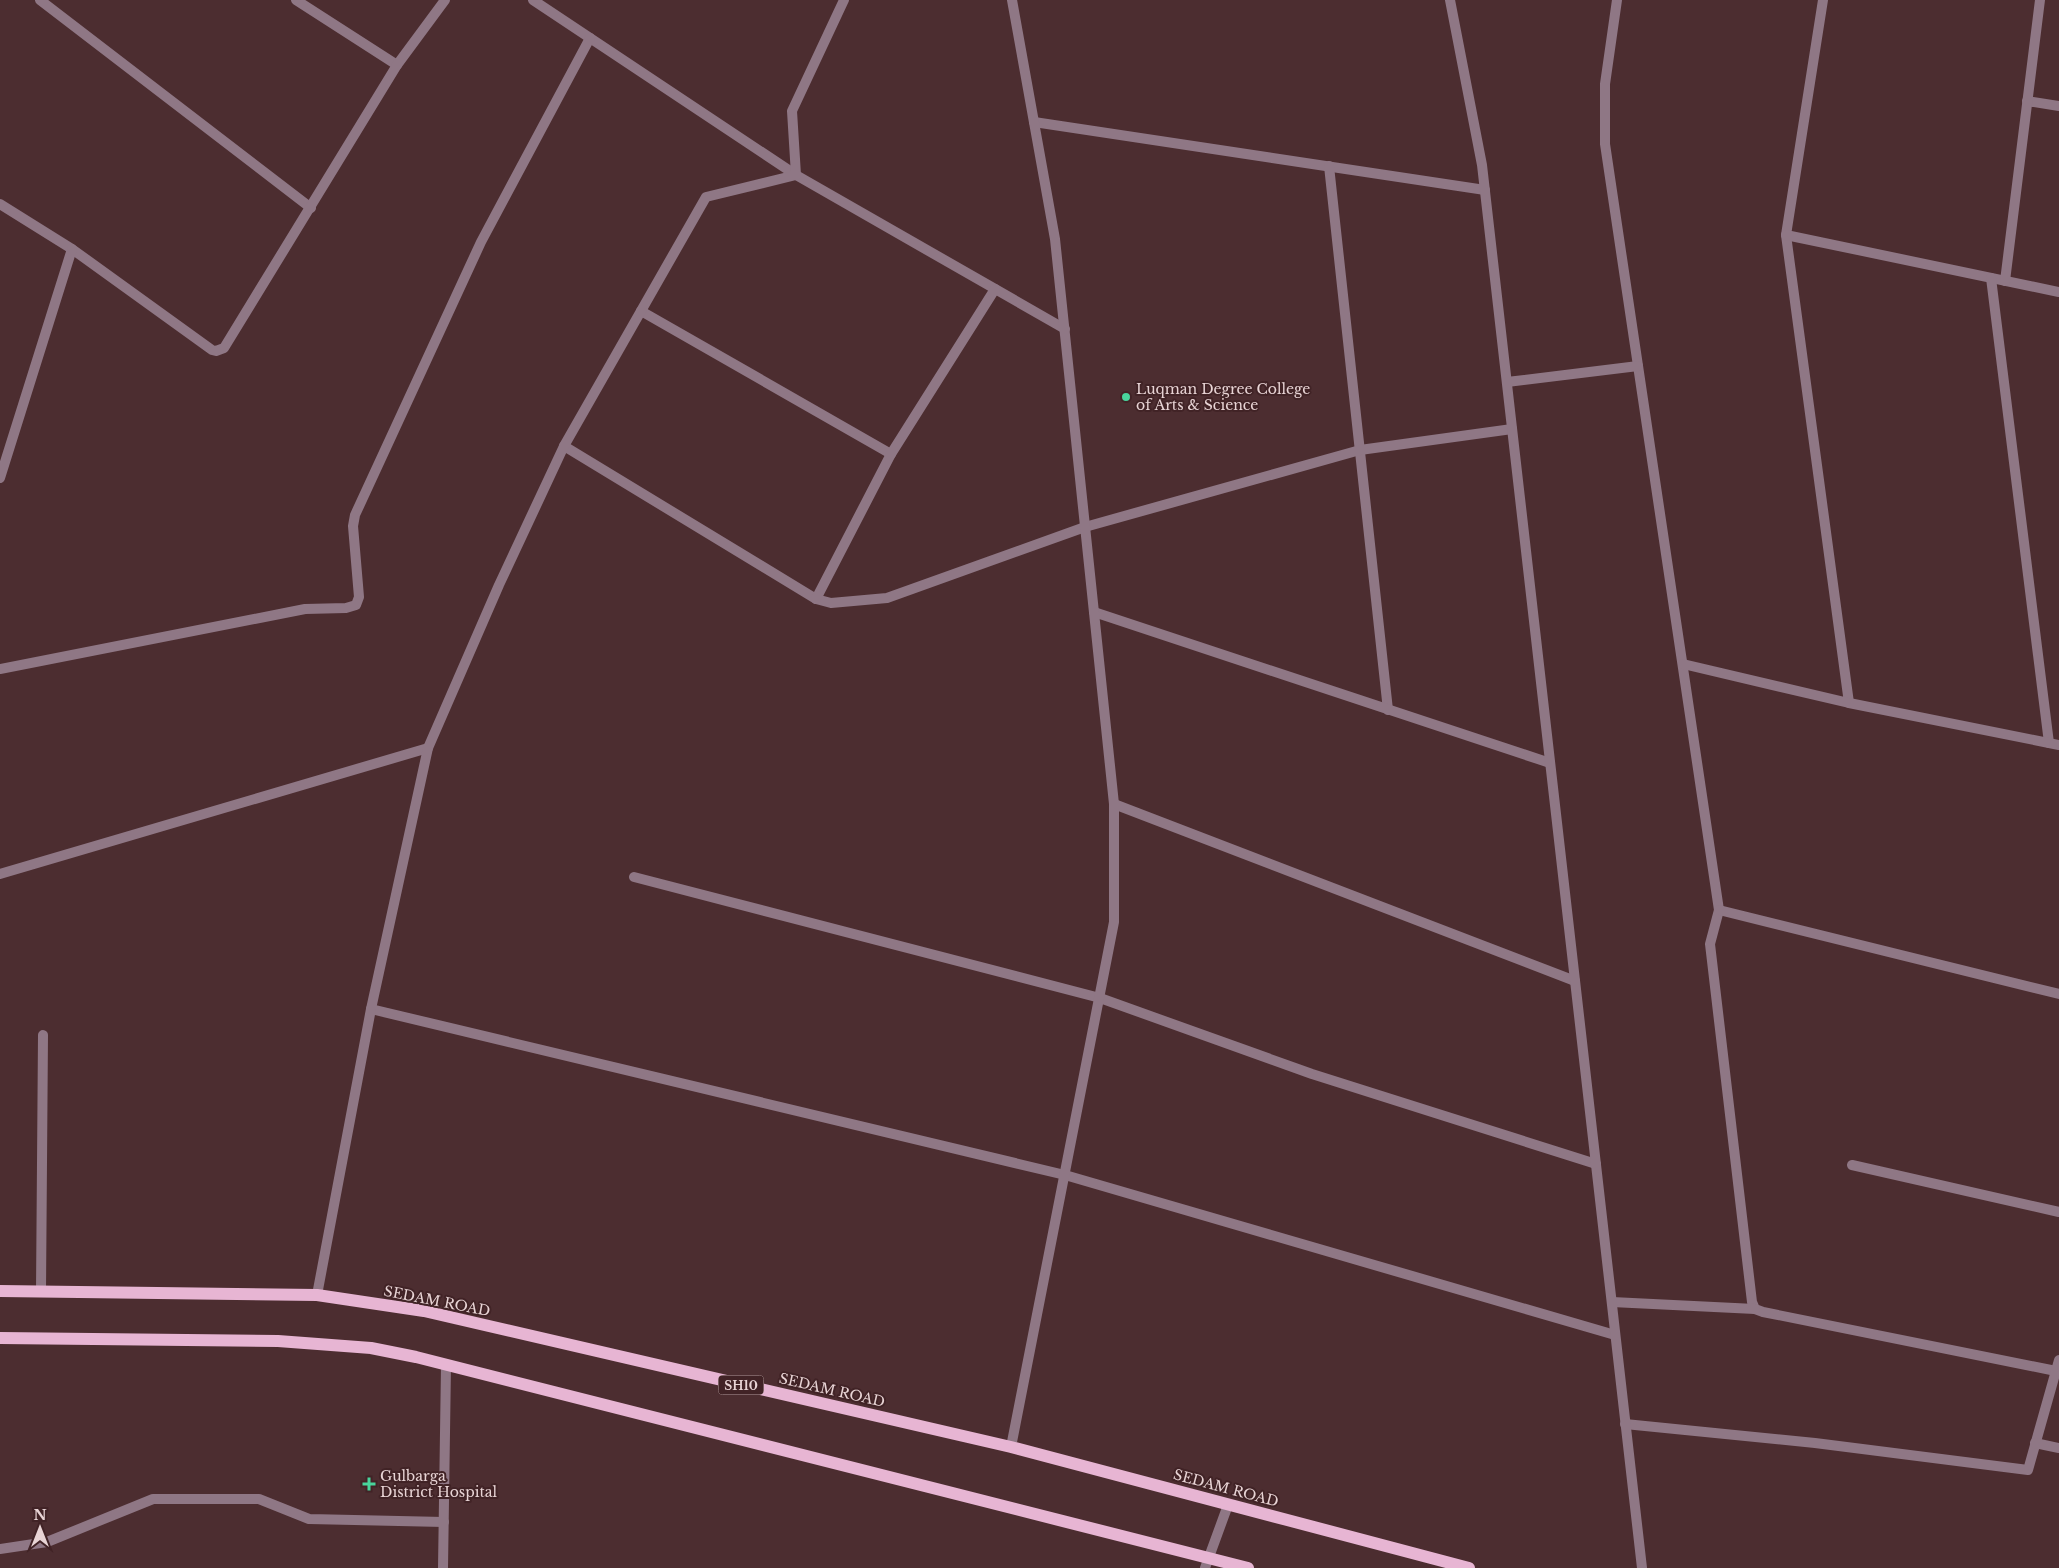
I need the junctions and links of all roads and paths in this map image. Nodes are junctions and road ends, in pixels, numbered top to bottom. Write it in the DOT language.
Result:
graph roads {
  1 [pos="40,0"];
  2 [pos="296,0"];
  3 [pos="445,0"];
  4 [pos="533,0"];
  5 [pos="844,0"];
  6 [pos="1012,0"];
  7 [pos="1450,0"];
  8 [pos="1617,0"];
  9 [pos="1823,0"];
  10 [pos="2040,0"];
  11 [pos="590,38"];
  12 [pos="397,65"];
  13 [pos="2027,101"];
  14 [pos="2059,106"];
  15 [pos="1034,122"];
  16 [pos="1329,166"];
  17 [pos="796,175"];
  18 [pos="1485,190"];
  19 [pos="0,204"];
  20 [pos="310,208"];
  21 [pos="1786,235"];
  22 [pos="72,249"];
  23 [pos="1991,278"];
  24 [pos="2005,281"];
  25 [pos="995,289"];
  26 [pos="2059,292"];
  27 [pos="641,310"];
  28 [pos="1064,329"];
  29 [pos="1638,366"];
  30 [pos="1507,382"];
  31 [pos="1512,429"];
  32 [pos="564,446"];
  33 [pos="1360,450"];
  34 [pos="891,454"];
  35 [pos="0,478"];
  36 [pos="1085,527"];
  37 [pos="816,599"];
  38 [pos="1094,612"];
  39 [pos="1683,664"];
  40 [pos="0,669"];
  41 [pos="1848,703"];
  42 [pos="1388,710"];
  43 [pos="2054,744"];
  44 [pos="428,748"];
  45 [pos="1550,762"];
  46 [pos="1114,804"];
  47 [pos="0,874"];
  48 [pos="634,877"];
  49 [pos="1720,910"];
  50 [pos="1575,981"];
  51 [pos="2059,994"];
  52 [pos="1100,998"];
  53 [pos="370,1009"];
  54 [pos="43,1035"];
  55 [pos="1596,1164"];
  56 [pos="1852,1165"];
  57 [pos="1065,1174"];
  58 [pos="2059,1212"];
  59 [pos="0,1290"];
  60 [pos="40,1291"];
  61 [pos="317,1295"];
  62 [pos="1612,1302"];
  63 [pos="1754,1309"];
  64 [pos="1615,1335"];
  65 [pos="0,1338"];
  66 [pos="2059,1360"];
  67 [pos="446,1365"];
  68 [pos="2056,1371"];
  69 [pos="1626,1424"];
  70 [pos="2035,1443"];
  71 [pos="1011,1447"];
  72 [pos="2059,1448"];
  73 [pos="1228,1504"];
  74 [pos="444,1522"];
  75 [pos="0,1549"];
  76 [pos="1207,1563"];
  77 [pos="443,1568"];
  78 [pos="1248,1568"];
  79 [pos="1469,1568"];
  80 [pos="1642,1568"];
  1 -- 20 [label="street"];
  2 -- 12 [label="street"];
  3 -- 12 [label="street"];
  4 -- 11 [label="street"];
  5 -- 17 [label="street"];
  6 -- 15 [label="street"];
  7 -- 18 [label="street"];
  8 -- 29 [label="street"];
  9 -- 21 [label="street"];
  10 -- 13 [label="street"];
  11 -- 17 [label="street"];
  11 -- 40 [label="street"];
  12 -- 20 [label="street"];
  13 -- 14 [label="street"];
  13 -- 24 [label="street"];
  15 -- 16 [label="street"];
  15 -- 28 [label="street"];
  16 -- 18 [label="street"];
  16 -- 33 [label="street"];
  17 -- 25 [label="street"];
  17 -- 27 [label="street"];
  18 -- 30 [label="street"];
  19 -- 22 [label="street"];
  20 -- 22 [label="street"];
  21 -- 23 [label="street"];
  21 -- 41 [label="street"];
  22 -- 35 [label="street"];
  23 -- 24 [label="street"];
  23 -- 43 [label="street"];
  24 -- 26 [label="street"];
  25 -- 28 [label="street"];
  25 -- 34 [label="street"];
  27 -- 32 [label="street"];
  27 -- 34 [label="street"];
  28 -- 36 [label="street"];
  29 -- 30 [label="street"];
  29 -- 39 [label="street"];
  30 -- 31 [label="street"];
  31 -- 33 [label="street"];
  31 -- 45 [label="street"];
  32 -- 37 [label="street"];
  32 -- 44 [label="street"];
  33 -- 36 [label="street"];
  33 -- 42 [label="street"];
  34 -- 37 [label="street"];
  36 -- 37 [label="street"];
  36 -- 38 [label="street"];
  38 -- 42 [label="street"];
  38 -- 46 [label="street"];
  39 -- 41 [label="street"];
  39 -- 49 [label="street"];
  41 -- 43 [label="street"];
  42 -- 45 [label="street"];
  44 -- 47 [label="street"];
  44 -- 53 [label="street"];
  45 -- 50 [label="street"];
  46 -- 50 [label="street"];
  46 -- 52 [label="street"];
  48 -- 52 [label="street"];
  49 -- 51 [label="street"];
  49 -- 63 [label="street"];
  50 -- 55 [label="street"];
  52 -- 55 [label="street"];
  52 -- 57 [label="street"];
  53 -- 57 [label="street"];
  53 -- 61 [label="street"];
  54 -- 60 [label="street"];
  55 -- 62 [label="street"];
  56 -- 58 [label="street"];
  57 -- 64 [label="street"];
  57 -- 71 [label="street"];
  59 -- 60 [label="main road, SEDAM ROAD / SH10"];
  60 -- 61 [label="main road, SEDAM ROAD / SH10"];
  61 -- 71 [label="main road, SEDAM ROAD / SH10"];
  62 -- 63 [label="street"];
  62 -- 64 [label="street"];
  63 -- 68 [label="street"];
  64 -- 69 [label="street"];
  65 -- 67 [label="main road"];
  66 -- 68 [label="street"];
  67 -- 74 [label="street"];
  67 -- 76 [label="main road"];
  68 -- 70 [label="street"];
  69 -- 70 [label="street"];
  69 -- 80 [label="street"];
  70 -- 72 [label="street"];
  71 -- 73 [label="main road, SEDAM ROAD / SH10"];
  73 -- 76 [label="street"];
  73 -- 79 [label="main road, SEDAM ROAD / SH10"];
  74 -- 75 [label="street"];
  74 -- 77 [label="street"];
  76 -- 78 [label="main road"];
}
